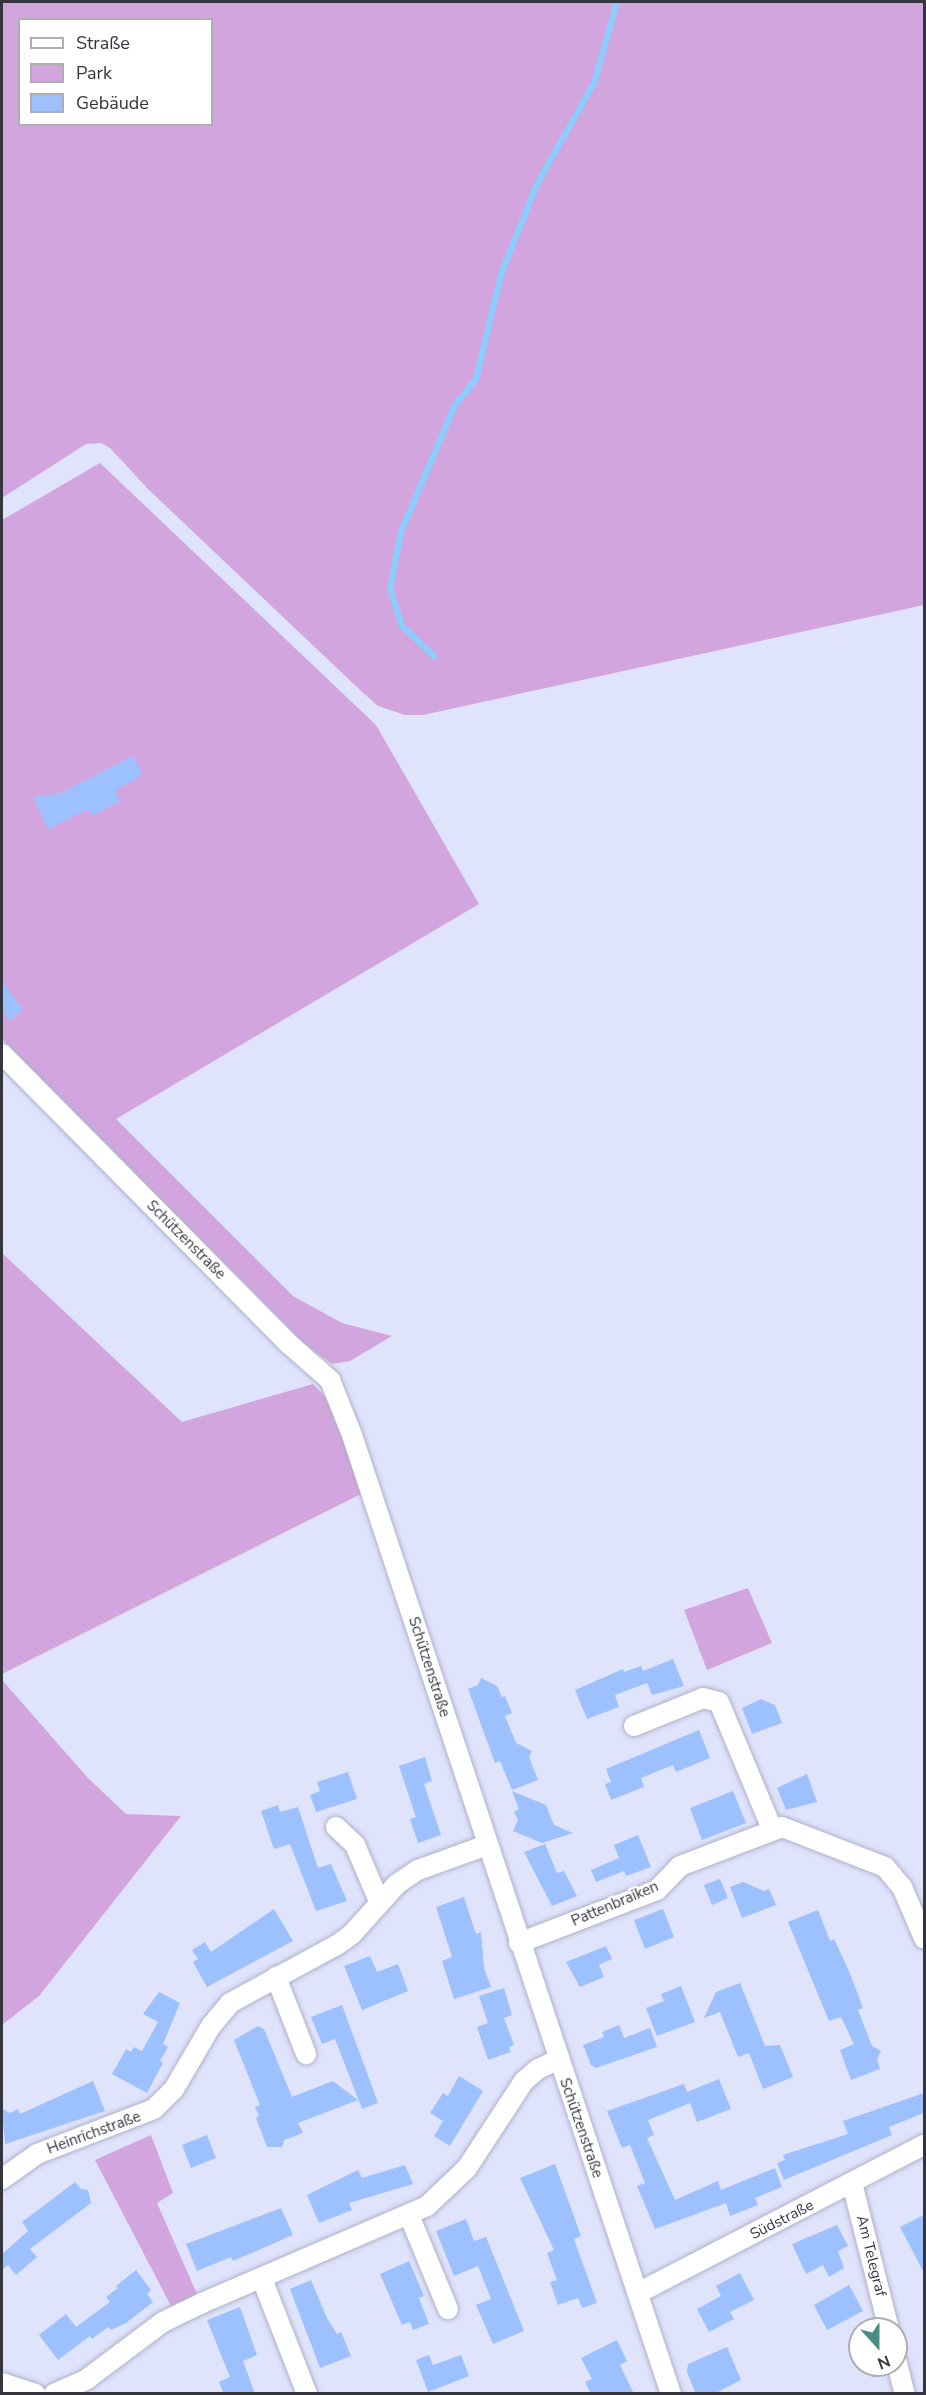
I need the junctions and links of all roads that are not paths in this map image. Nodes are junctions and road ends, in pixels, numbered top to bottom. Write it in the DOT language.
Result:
graph roads {
  1 [pos="2,1054"];
  2 [pos="634,1726"];
  3 [pos="336,1827"];
  4 [pos="772,1829"];
  5 [pos="487,1845"];
  6 [pos="379,1901"];
  7 [pos="924,1938"];
  8 [pos="519,1943"];
  9 [pos="276,1977"];
  10 [pos="306,2054"];
  11 [pos="557,2060"];
  12 [pos="924,2145"];
  13 [pos="2,2179"];
  14 [pos="852,2183"];
  15 [pos="409,2215"];
  16 [pos="262,2279"];
  17 [pos="638,2293"];
  18 [pos="448,2309"];
  19 [pos="886,2317"];
  20 [pos="901,2377"];
  21 [pos="2,2383"];
  22 [pos="35,2394"];
  23 [pos="54,2394"];
  24 [pos="307,2394"];
  25 [pos="671,2394"];
  26 [pos="905,2394"];
  1 -- 5 [label="street, Schützenstraße"];
  2 -- 4 [label="street"];
  3 -- 6 [label="street"];
  4 -- 7 [label="street"];
  4 -- 8 [label="street, Pattenbraiken"];
  5 -- 6 [label="street, Heinrichstraße"];
  5 -- 8 [label="street, Schützenstraße"];
  6 -- 9 [label="street, Heinrichstraße"];
  8 -- 11 [label="street, Schützenstraße"];
  9 -- 10 [label="street"];
  9 -- 13 [label="street, Heinrichstraße"];
  11 -- 15 [label="street"];
  11 -- 17 [label="street, Schützenstraße"];
  12 -- 14 [label="street, Südstraße"];
  14 -- 17 [label="street, Südstraße"];
  14 -- 19 [label="street, Am Telegraf"];
  15 -- 16 [label="street"];
  15 -- 18 [label="street"];
  16 -- 23 [label="street"];
  16 -- 24 [label="street"];
  17 -- 25 [label="street, Schützenstraße"];
  20 -- 26 [label="street"];
  21 -- 22 [label="street"];
}
